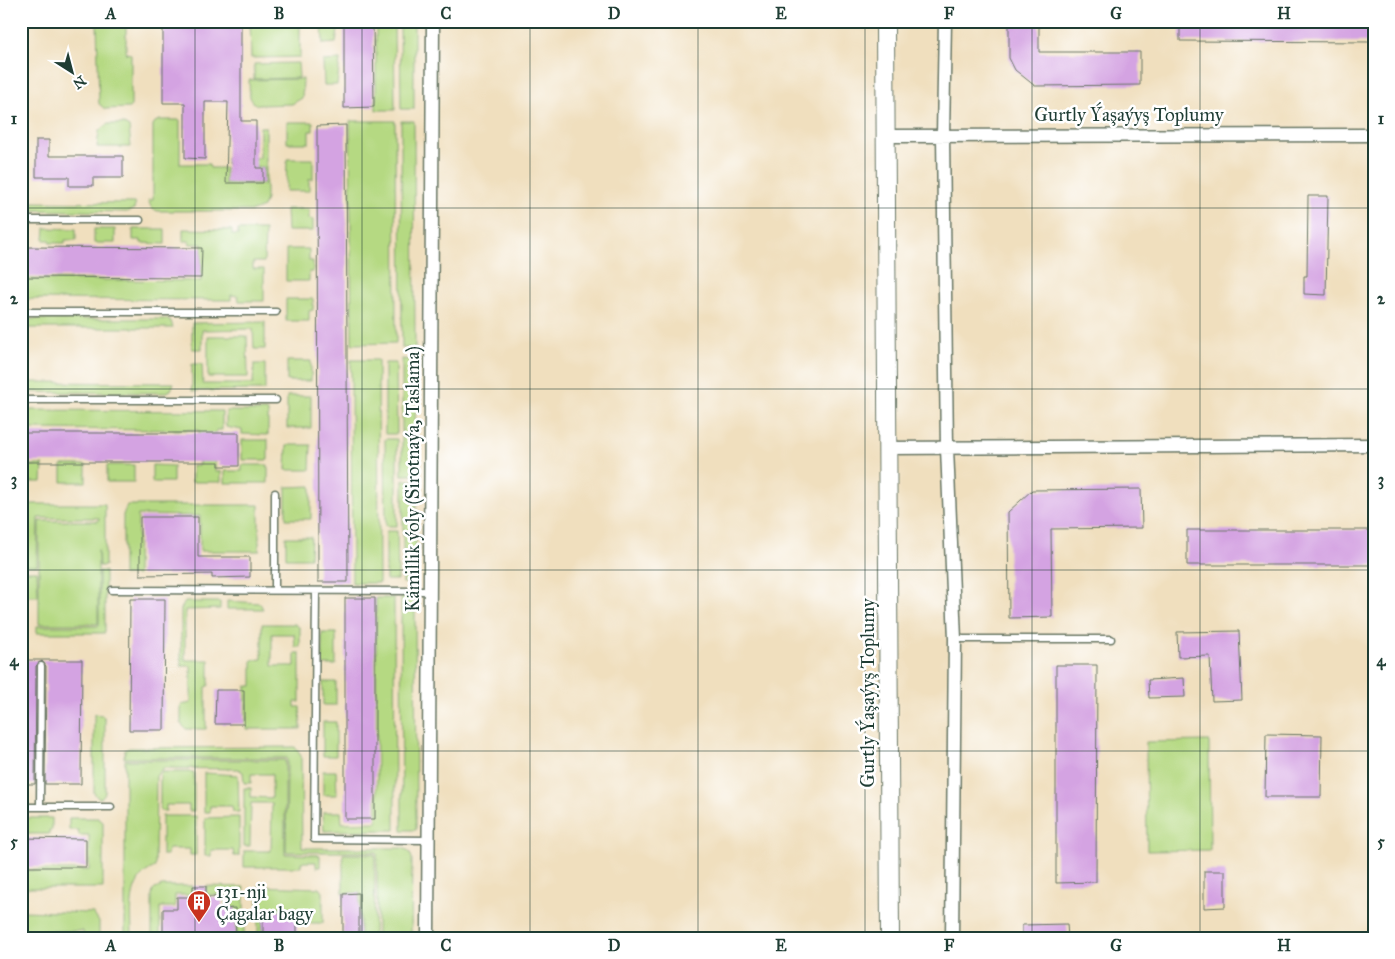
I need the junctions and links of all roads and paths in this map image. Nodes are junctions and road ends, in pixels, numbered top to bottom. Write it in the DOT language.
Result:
graph roads {
  1 [pos="432,21"];
  2 [pos="885,21"];
  3 [pos="945,21"];
  4 [pos="1374,135"];
  5 [pos="885,136"];
  6 [pos="943,136"];
  7 [pos="21,220"];
  8 [pos="140,220"];
  9 [pos="21,312"];
  10 [pos="276,312"];
  11 [pos="21,400"];
  12 [pos="276,400"];
  13 [pos="1374,445"];
  14 [pos="887,448"];
  15 [pos="947,448"];
  16 [pos="275,493"];
  17 [pos="112,590"];
  18 [pos="275,590"];
  19 [pos="316,591"];
  20 [pos="430,591"];
  21 [pos="955,639"];
  22 [pos="1111,639"];
  23 [pos="41,666"];
  24 [pos="21,807"];
  25 [pos="40,807"];
  26 [pos="111,807"];
  27 [pos="429,840"];
  28 [pos="428,938"];
  29 [pos="890,938"];
  30 [pos="952,938"];
  1 -- 20 [label="street, Kämillik ýoly (Sirotnaýa, Taslama)"];
  2 -- 5 [label="street, Gurtly Ýaşaýyş Toplumy"];
  3 -- 6 [label="street"];
  4 -- 6 [label="street, Gurtly Ýaşaýyş Toplumy"];
  5 -- 6 [label="street, Gurtly Ýaşaýyş Toplumy"];
  5 -- 14 [label="street, Gurtly Ýaşaýyş Toplumy"];
  6 -- 15 [label="street"];
  7 -- 8 [label="lane"];
  9 -- 10 [label="lane"];
  11 -- 12 [label="lane"];
  13 -- 15 [label="street"];
  14 -- 15 [label="street"];
  14 -- 29 [label="street, Gurtly Ýaşaýyş Toplumy"];
  15 -- 21 [label="street"];
  16 -- 18 [label="lane"];
  17 -- 18 [label="lane"];
  18 -- 19 [label="lane"];
  19 -- 20 [label="lane"];
  19 -- 27 [label="lane"];
  20 -- 27 [label="street, Kämillik ýoly (Sirotnaýa, Taslama)"];
  21 -- 22 [label="lane"];
  21 -- 30 [label="street"];
  23 -- 25 [label="lane"];
  24 -- 25 [label="lane"];
  25 -- 26 [label="lane"];
  27 -- 28 [label="street, Kämillik ýoly (Sirotnaýa, Taslama)"];
}
